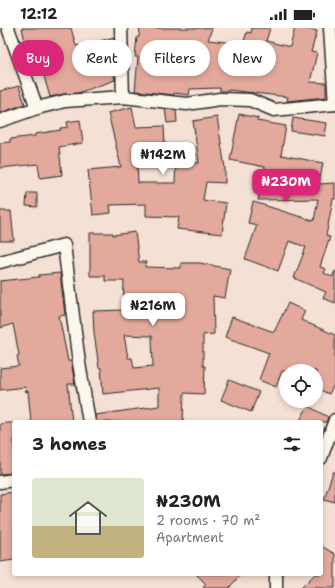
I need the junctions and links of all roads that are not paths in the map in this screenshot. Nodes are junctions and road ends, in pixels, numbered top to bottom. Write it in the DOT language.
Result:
graph roads {
  1 [pos="8,28"];
  2 [pos="121,28"];
  3 [pos="331,33"];
  4 [pos="123,97"];
  5 [pos="335,104"];
  6 [pos="36,108"];
  7 [pos="0,121"];
  8 [pos="0,262"];
  9 [pos="89,420"];
  10 [pos="335,420"];
  11 [pos="323,453"];
  12 [pos="12,480"];
  13 [pos="0,482"];
  14 [pos="276,576"];
  15 [pos="276,588"];
  1 -- 6 [label="street"];
  2 -- 4 [label="street"];
  3 -- 5 [label="street"];
  4 -- 5 [label="street"];
  4 -- 6 [label="street"];
  6 -- 7 [label="street"];
  8 -- 9 [label="street"];
  10 -- 11 [label="street"];
  12 -- 13 [label="street"];
  14 -- 15 [label="street"];
}
